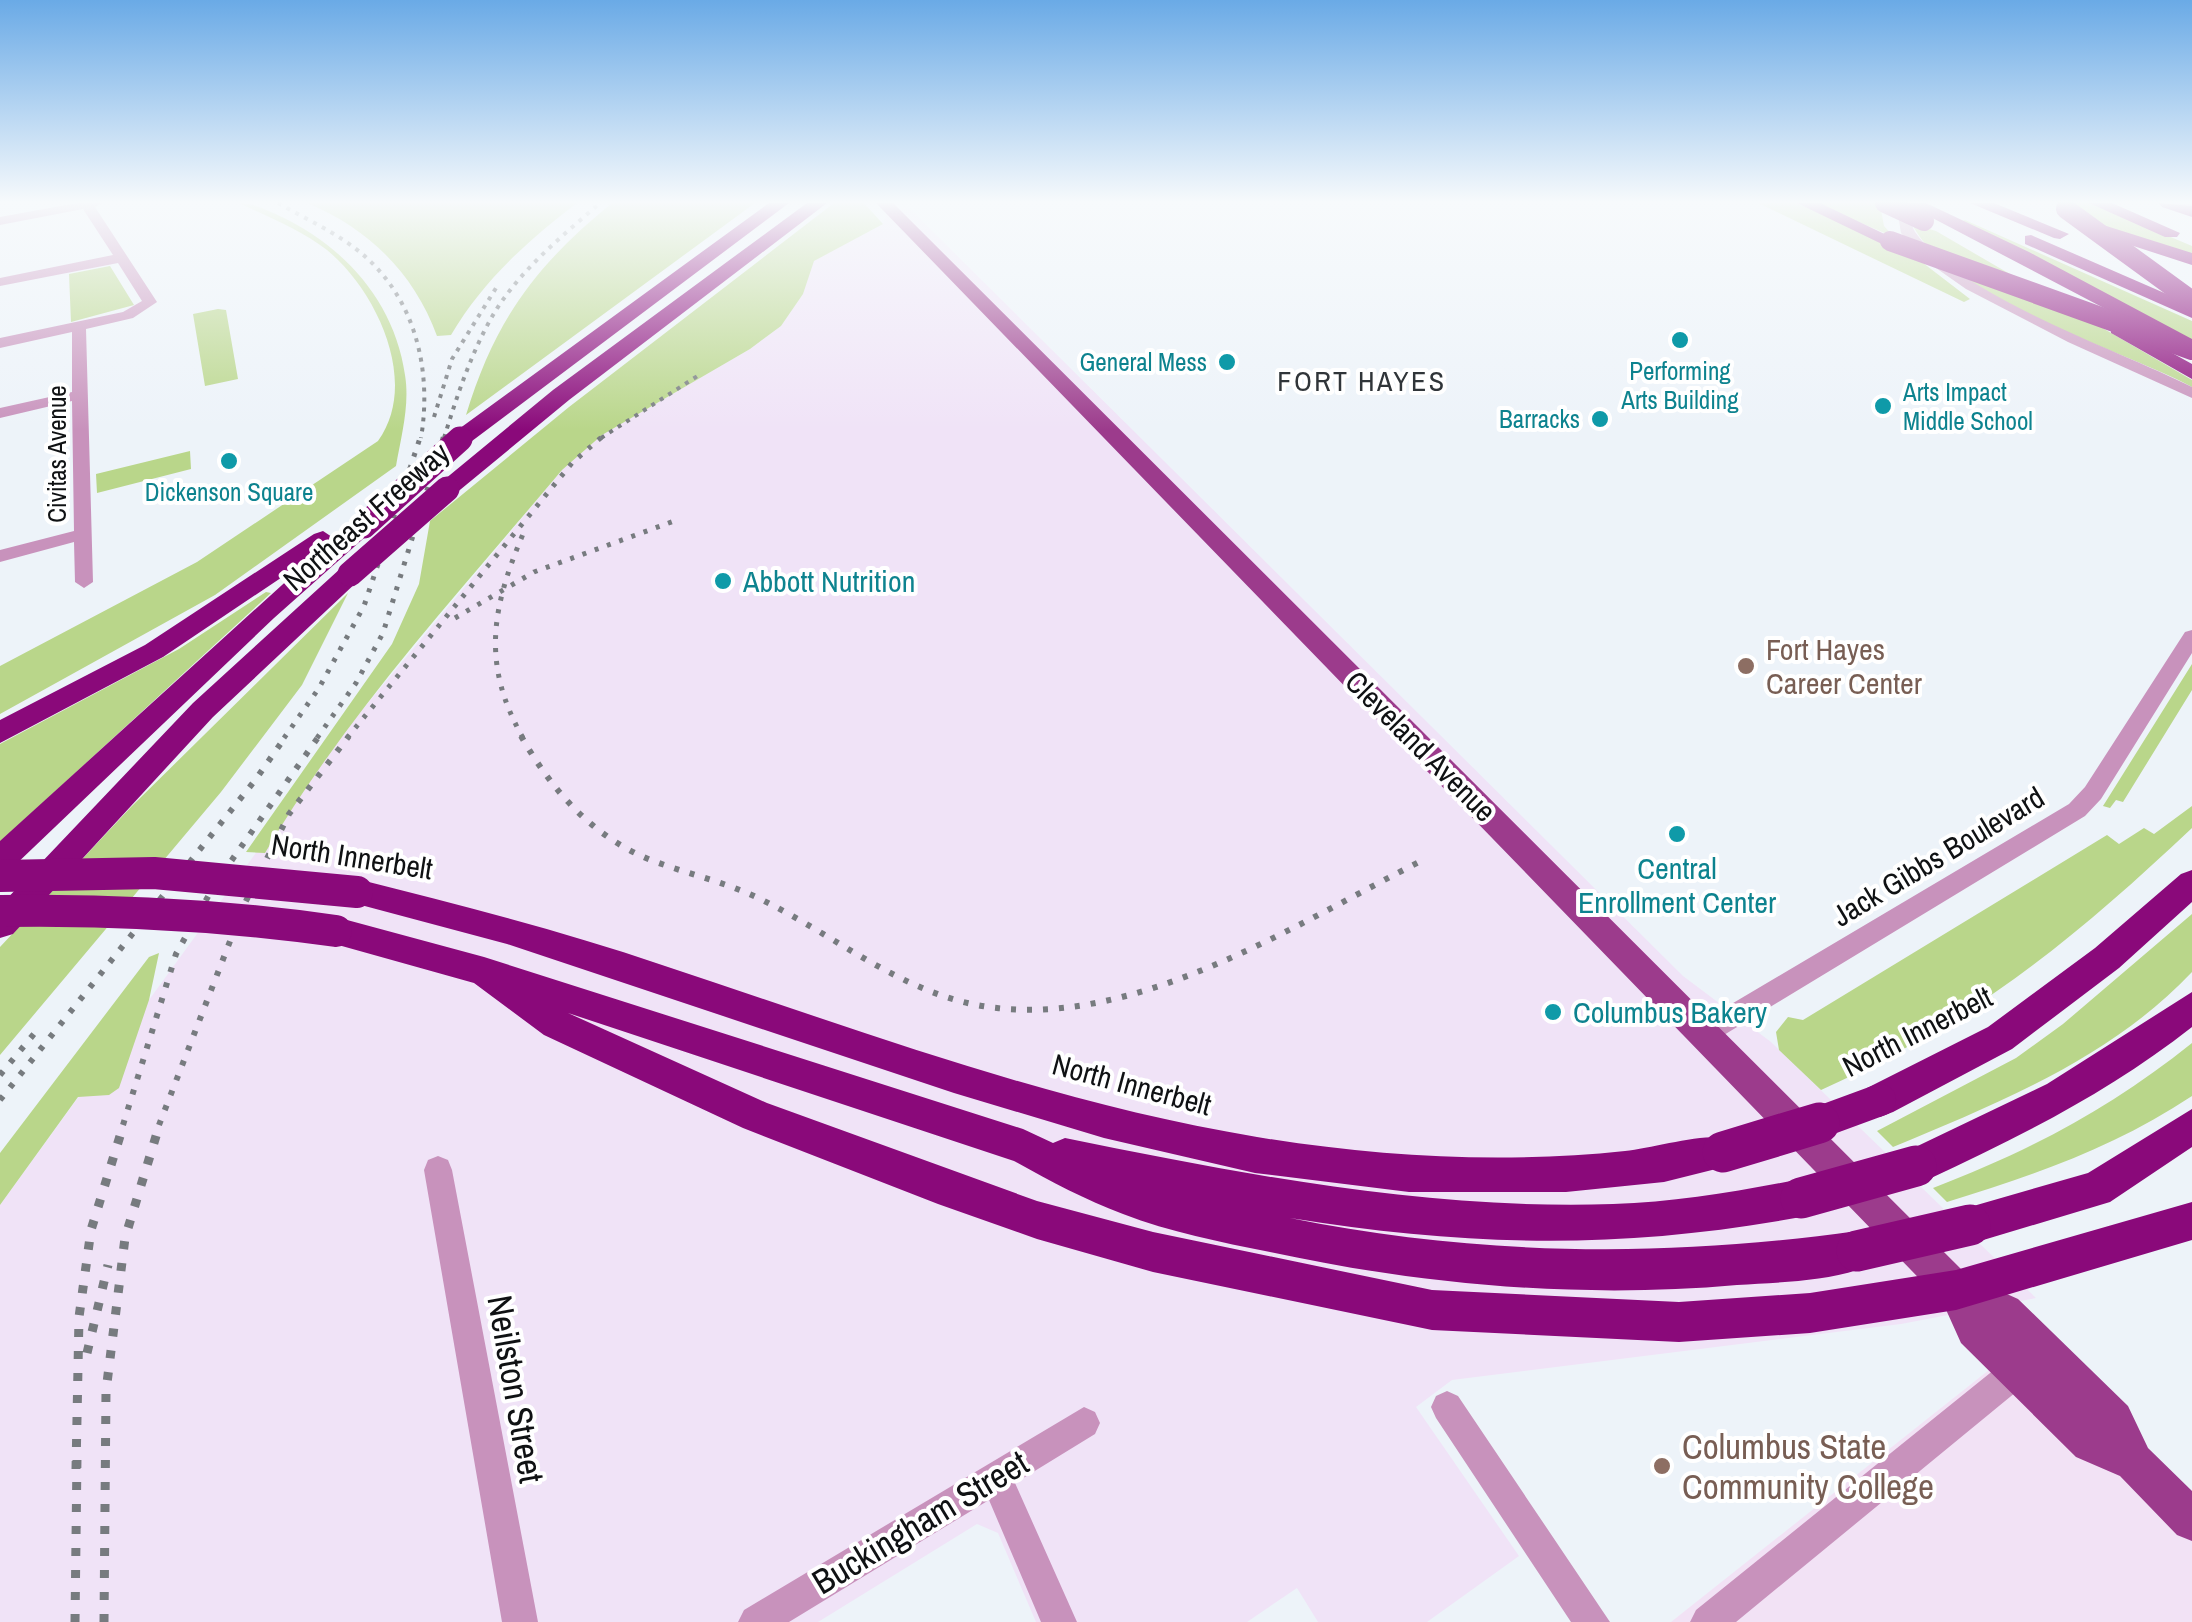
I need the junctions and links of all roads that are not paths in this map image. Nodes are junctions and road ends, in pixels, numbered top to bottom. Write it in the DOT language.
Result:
graph roads {
  1 [pos="135,279"];
  2 [pos="677,279"];
  3 [pos="717,279"];
  4 [pos="959,279"];
  5 [pos="1960,279"];
  6 [pos="1998,279"];
  7 [pos="2038,279"];
  8 [pos="2064,279"];
  9 [pos="2108,279"];
  10 [pos="2164,279"];
  11 [pos="2166,279"];
  12 [pos="2192,289"];
  13 [pos="2068,299"];
  14 [pos="2192,301"];
  15 [pos="2192,312"];
  16 [pos="79,326"];
  17 [pos="0,343"];
  18 [pos="2192,348"];
  19 [pos="2192,363"];
  20 [pos="2192,372"];
  21 [pos="2192,393"];
  22 [pos="83,394"];
  23 [pos="0,413"];
  24 [pos="460,438"];
  25 [pos="83,534"];
  26 [pos="0,556"];
  27 [pos="84,582"];
  28 [pos="2192,638"];
  29 [pos="203,710"];
  30 [pos="0,732"];
  31 [pos="0,860"];
  32 [pos="0,876"];
  33 [pos="2192,883"];
  34 [pos="0,895"];
  35 [pos="0,911"];
  36 [pos="0,927"];
  37 [pos="484,971"];
  38 [pos="2192,1007"];
  39 [pos="1705,1033"];
  40 [pos="2192,1126"];
  41 [pos="1022,1147"];
  42 [pos="2192,1152"];
  43 [pos="438,1170"];
  44 [pos="2097,1189"];
  45 [pos="2192,1212"];
  46 [pos="2192,1222"];
  47 [pos="2148,1237"];
  48 [pos="1956,1290"];
  49 [pos="2016,1372"];
  50 [pos="1447,1407"];
  51 [pos="1084,1422"];
  52 [pos="2134,1462"];
  53 [pos="995,1476"];
  54 [pos="2192,1520"];
  55 [pos="520,1622"];
  56 [pos="756,1622"];
  57 [pos="1059,1622"];
  58 [pos="1592,1622"];
  59 [pos="1708,1622"];
  1 -- 16 [label="street"];
  2 -- 24 [label="highway, Northeast Freeway"];
  3 -- 29 [label="highway, Northeast Freeway, bridge"];
  4 -- 39 [label="main road, Cleveland Avenue"];
  5 -- 21 [label="street"];
  6 -- 18 [label="highway, bridge"];
  7 -- 13 [label="highway"];
  8 -- 18 [label="highway"];
  9 -- 15 [label="highway"];
  10 -- 14 [label="highway, bridge"];
  11 -- 12 [label="highway"];
  13 -- 19 [label="highway"];
  13 -- 20 [label="highway"];
  16 -- 17 [label="street"];
  16 -- 22 [label="street, Civitas Avenue"];
  22 -- 23 [label="street"];
  22 -- 25 [label="street, Civitas Avenue"];
  24 -- 30 [label="highway, bridge"];
  24 -- 31 [label="highway, Northeast Freeway, bridge"];
  25 -- 26 [label="street"];
  25 -- 27 [label="street, Civitas Avenue"];
  28 -- 39 [label="street, Jack Gibbs Boulevard"];
  29 -- 34 [label="highway"];
  29 -- 36 [label="highway, Northeast Freeway"];
  32 -- 33 [label="highway, North Innerbelt, bridge"];
  35 -- 37 [label="highway, bridge"];
  37 -- 41 [label="highway"];
  37 -- 48 [label="highway"];
  38 -- 41 [label="highway, bridge"];
  39 -- 48 [label="main road, Cleveland Avenue"];
  40 -- 44 [label="highway"];
  41 -- 44 [label="highway, bridge"];
  42 -- 44 [label="highway"];
  43 -- 55 [label="street, Neilston Street"];
  45 -- 47 [label="highway"];
  46 -- 47 [label="highway"];
  47 -- 48 [label="highway"];
  48 -- 49 [label="main road, Cleveland Avenue"];
  48 -- 52 [label="main road, Cleveland Avenue"];
  49 -- 52 [label="main road, Cleveland Avenue"];
  49 -- 59 [label="street"];
  50 -- 58 [label="street"];
  51 -- 53 [label="street, Buckingham Street"];
  52 -- 54 [label="main road, Cleveland Avenue"];
  53 -- 56 [label="street, Buckingham Street"];
  53 -- 57 [label="street"];
}
